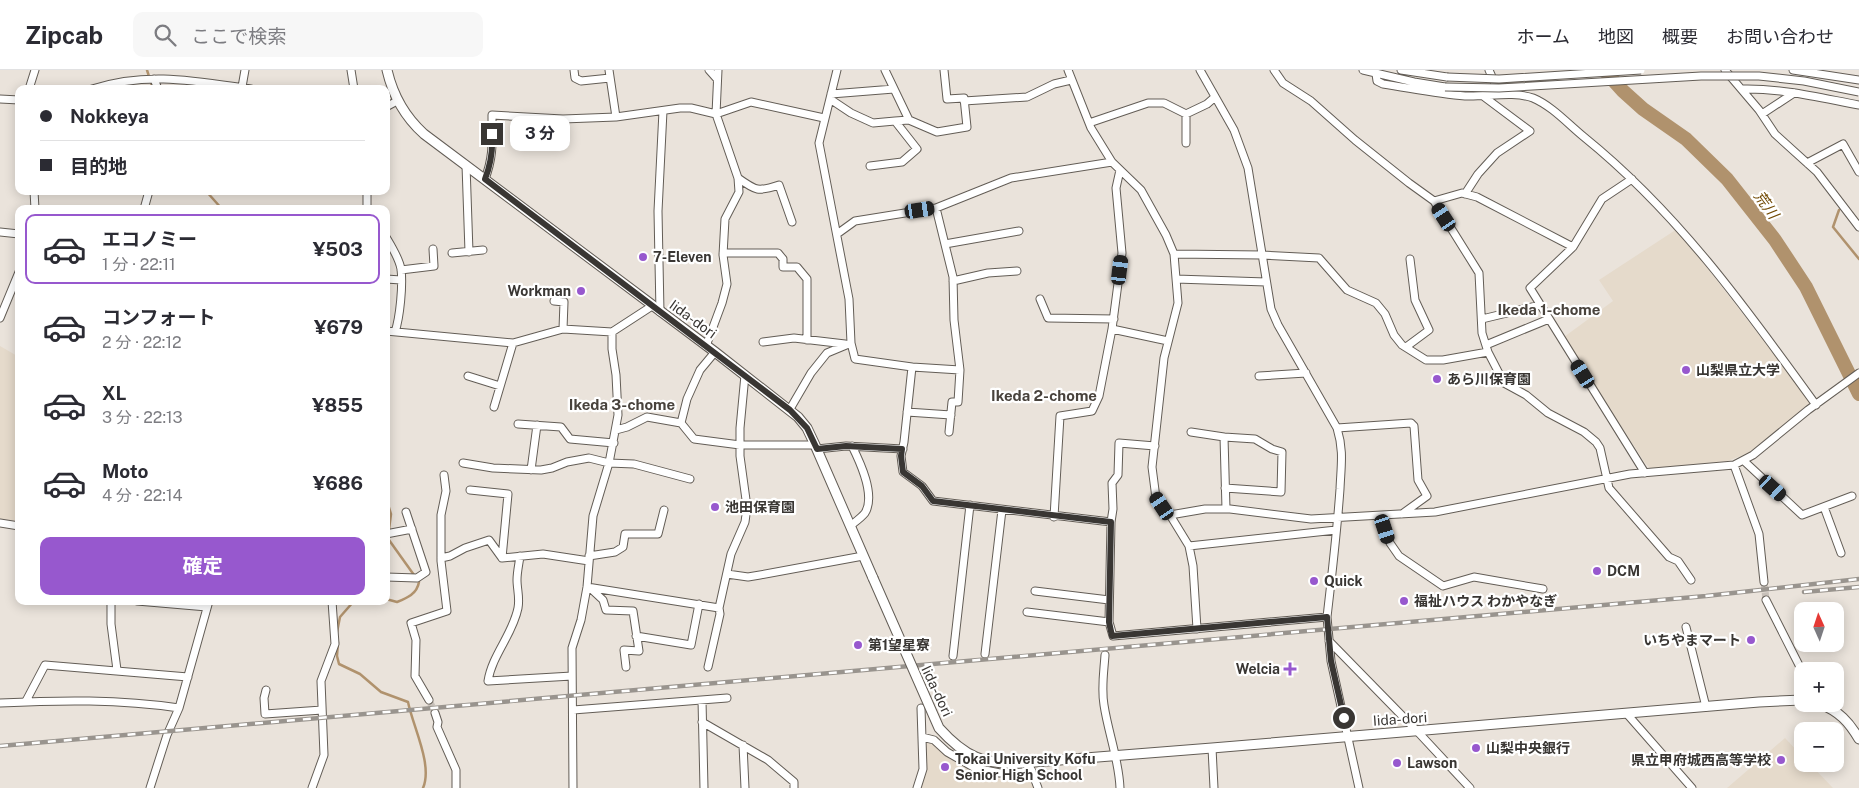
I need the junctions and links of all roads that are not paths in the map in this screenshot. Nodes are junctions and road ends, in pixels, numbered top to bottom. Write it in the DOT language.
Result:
graph roads {
  1 [pos="35,70"];
  2 [pos="244,70"];
  3 [pos="351,70"];
  4 [pos="388,70"];
  5 [pos="574,70"];
  6 [pos="609,70"];
  7 [pos="709,70"];
  8 [pos="718,70"];
  9 [pos="836,70"];
  10 [pos="885,70"];
  11 [pos="944,70"];
  12 [pos="1068,70"];
  13 [pos="1200,70"];
  14 [pos="1274,70"];
  15 [pos="1363,70"];
  16 [pos="1401,70"];
  17 [pos="1489,70"];
  18 [pos="1641,70"];
  19 [pos="1725,70"];
  20 [pos="1793,70"];
  21 [pos="1376,74"];
  22 [pos="610,78"];
  23 [pos="154,79"];
  24 [pos="717,79"];
  25 [pos="194,80"];
  26 [pos="1071,80"];
  27 [pos="1859,80"];
  28 [pos="30,85"];
  29 [pos="122,85"];
  30 [pos="156,85"];
  31 [pos="193,85"];
  32 [pos="224,85"];
  33 [pos="242,85"];
  34 [pos="353,85"];
  35 [pos="894,89"];
  36 [pos="1742,89"];
  37 [pos="1794,92"];
  38 [pos="1859,92"];
  39 [pos="831,96"];
  40 [pos="1483,96"];
  41 [pos="1500,96"];
  42 [pos="1215,97"];
  43 [pos="0,99"];
  44 [pos="15,100"];
  45 [pos="397,101"];
  46 [pos="964,101"];
  47 [pos="1493,104"];
  48 [pos="390,105"];
  49 [pos="1859,105"];
  50 [pos="663,111"];
  51 [pos="716,114"];
  52 [pos="1186,114"];
  53 [pos="1762,114"];
  54 [pos="616,117"];
  55 [pos="824,118"];
  56 [pos="909,120"];
  57 [pos="895,121"];
  58 [pos="1089,123"];
  59 [pos="1186,143"];
  60 [pos="1112,162"];
  61 [pos="1807,163"];
  62 [pos="466,165"];
  63 [pos="870,166"];
  64 [pos="1120,170"];
  65 [pos="1859,172"];
  66 [pos="738,178"];
  67 [pos="485,179"];
  68 [pos="1632,179"];
  69 [pos="1465,194"];
  70 [pos="1434,201"];
  71 [pos="936,208"];
  72 [pos="792,222"];
  73 [pos="1858,226"];
  74 [pos="1019,231"];
  75 [pos="0,232"];
  76 [pos="15,234"];
  77 [pos="837,234"];
  78 [pos="390,244"];
  79 [pos="945,244"];
  80 [pos="1573,247"];
  81 [pos="433,249"];
  82 [pos="483,250"];
  83 [pos="469,252"];
  84 [pos="452,253"];
  85 [pos="723,253"];
  86 [pos="1174,254"];
  87 [pos="1262,255"];
  88 [pos="1410,260"];
  89 [pos="401,270"];
  90 [pos="1017,271"];
  91 [pos="390,279"];
  92 [pos="1176,279"];
  93 [pos="401,280"];
  94 [pos="953,281"];
  95 [pos="15,282"];
  96 [pos="1266,282"];
  97 [pos="1040,299"];
  98 [pos="554,301"];
  99 [pos="1540,305"];
  100 [pos="656,309"];
  101 [pos="0,318"];
  102 [pos="1482,319"];
  103 [pos="1549,319"];
  104 [pos="1114,320"];
  105 [pos="563,329"];
  106 [pos="1112,329"];
  107 [pos="390,331"];
  108 [pos="395,332"];
  109 [pos="612,332"];
  110 [pos="807,340"];
  111 [pos="1168,341"];
  112 [pos="763,342"];
  113 [pos="513,343"];
  114 [pos="849,344"];
  115 [pos="706,346"];
  116 [pos="1406,347"];
  117 [pos="1487,348"];
  118 [pos="715,352"];
  119 [pos="912,367"];
  120 [pos="960,370"];
  121 [pos="1306,373"];
  122 [pos="1859,373"];
  123 [pos="745,375"];
  124 [pos="468,376"];
  125 [pos="1259,376"];
  126 [pos="500,386"];
  127 [pos="1816,405"];
  128 [pos="494,407"];
  129 [pos="790,410"];
  130 [pos="907,412"];
  131 [pos="951,415"];
  132 [pos="681,423"];
  133 [pos="518,424"];
  134 [pos="537,425"];
  135 [pos="1337,428"];
  136 [pos="616,430"];
  137 [pos="949,432"];
  138 [pos="1191,432"];
  139 [pos="1224,437"];
  140 [pos="614,443"];
  141 [pos="740,445"];
  142 [pos="852,446"];
  143 [pos="1155,446"];
  144 [pos="816,447"];
  145 [pos="902,449"];
  146 [pos="1744,461"];
  147 [pos="463,463"];
  148 [pos="609,463"];
  149 [pos="1734,465"];
  150 [pos="531,470"];
  151 [pos="1644,473"];
  152 [pos="444,475"];
  153 [pos="1606,478"];
  154 [pos="690,479"];
  155 [pos="1225,488"];
  156 [pos="470,490"];
  157 [pos="1852,496"];
  158 [pos="970,505"];
  159 [pos="1824,507"];
  160 [pos="1226,509"];
  161 [pos="664,510"];
  162 [pos="1002,510"];
  163 [pos="406,512"];
  164 [pos="1170,514"];
  165 [pos="1401,514"];
  166 [pos="1054,516"];
  167 [pos="1381,516"];
  168 [pos="1338,518"];
  169 [pos="1111,522"];
  170 [pos="0,523"];
  171 [pos="15,525"];
  172 [pos="850,526"];
  173 [pos="412,529"];
  174 [pos="1336,530"];
  175 [pos="390,533"];
  176 [pos="1189,546"];
  177 [pos="1841,553"];
  178 [pos="520,556"];
  179 [pos="864,556"];
  180 [pos="441,558"];
  181 [pos="502,558"];
  182 [pos="589,558"];
  183 [pos="727,574"];
  184 [pos="390,578"];
  185 [pos="1691,580"];
  186 [pos="1764,582"];
  187 [pos="588,587"];
  188 [pos="1543,589"];
  189 [pos="1035,591"];
  190 [pos="1109,600"];
  191 [pos="1766,600"];
  192 [pos="699,604"];
  193 [pos="112,605"];
  194 [pos="208,605"];
  195 [pos="332,605"];
  196 [pos="718,608"];
  197 [pos="1027,612"];
  198 [pos="1327,617"];
  199 [pos="1109,622"];
  200 [pos="1686,627"];
  201 [pos="1198,629"];
  202 [pos="636,636"];
  203 [pos="1329,641"];
  204 [pos="985,654"];
  205 [pos="1105,655"];
  206 [pos="953,656"];
  207 [pos="1797,662"];
  208 [pos="626,667"];
  209 [pos="708,667"];
  210 [pos="117,670"];
  211 [pos="572,676"];
  212 [pos="188,677"];
  213 [pos="266,690"];
  214 [pos="727,698"];
  215 [pos="428,700"];
  216 [pos="702,700"];
  217 [pos="1794,700"];
  218 [pos="26,701"];
  219 [pos="0,703"];
  220 [pos="1706,707"];
  221 [pos="179,708"];
  222 [pos="921,708"];
  223 [pos="322,710"];
  224 [pos="573,710"];
  225 [pos="1838,712"];
  226 [pos="435,714"];
  227 [pos="1627,714"];
  228 [pos="702,722"];
  229 [pos="1417,731"];
  230 [pos="1348,736"];
  231 [pos="922,738"];
  232 [pos="1859,739"];
  233 [pos="743,746"];
  234 [pos="1212,748"];
  235 [pos="1115,755"];
  236 [pos="1028,765"];
  237 [pos="150,788"];
  238 [pos="312,788"];
  239 [pos="456,788"];
  240 [pos="573,788"];
  241 [pos="704,788"];
  242 [pos="745,788"];
  243 [pos="794,788"];
  244 [pos="917,788"];
  245 [pos="1038,788"];
  246 [pos="1120,788"];
  247 [pos="1214,788"];
  248 [pos="1359,788"];
  249 [pos="1470,788"];
  250 [pos="1692,788"];
  1 -- 28 [label="street"];
  2 -- 33 [label="street"];
  3 -- 34 [label="street"];
  4 -- 45 [label="main road, Iida-dori"];
  5 -- 22 [label="street"];
  6 -- 22 [label="street"];
  7 -- 24 [label="street"];
  8 -- 24 [label="street"];
  9 -- 39 [label="street"];
  10 -- 35 [label="street"];
  11 -- 46 [label="street"];
  12 -- 26 [label="street"];
  13 -- 42 [label="street"];
  14 -- 70 [label="street"];
  15 -- 21 [label="street"];
  16 -- 18 [label="street, bridge"];
  17 -- 41 [label="street"];
  19 -- 36 [label="street"];
  20 -- 27 [label="street"];
  21 -- 38 [label="street, bridge"];
  21 -- 40 [label="street"];
  22 -- 54 [label="street"];
  23 -- 25 [label="street"];
  23 -- 29 [label="street"];
  23 -- 30 [label="street"];
  24 -- 51 [label="street"];
  25 -- 31 [label="street"];
  25 -- 32 [label="street"];
  26 -- 46 [label="street"];
  26 -- 58 [label="street"];
  35 -- 39 [label="street"];
  35 -- 56 [label="street"];
  36 -- 37 [label="street"];
  36 -- 53 [label="street"];
  37 -- 49 [label="street"];
  37 -- 53 [label="street"];
  39 -- 55 [label="street"];
  39 -- 57 [label="street"];
  40 -- 41 [label="street"];
  40 -- 47 [label="street"];
  41 -- 47 [label="street"];
  41 -- 68 [label="street"];
  42 -- 52 [label="street"];
  42 -- 87 [label="street"];
  43 -- 44 [label="street"];
  45 -- 48 [label="street"];
  45 -- 62 [label="main road, Iida-dori"];
  46 -- 56 [label="street"];
  47 -- 69 [label="street"];
  50 -- 51 [label="street"];
  50 -- 54 [label="street"];
  50 -- 100 [label="street"];
  51 -- 55 [label="street"];
  51 -- 66 [label="street"];
  52 -- 58 [label="street"];
  52 -- 59 [label="street"];
  53 -- 61 [label="street"];
  54 -- 67 [label="street"];
  55 -- 77 [label="street"];
  56 -- 57 [label="street"];
  57 -- 63 [label="street"];
  58 -- 60 [label="street"];
  60 -- 64 [label="street"];
  60 -- 71 [label="street"];
  61 -- 65 [label="street"];
  61 -- 73 [label="street"];
  62 -- 67 [label="main road, Iida-dori"];
  62 -- 83 [label="street"];
  64 -- 86 [label="street"];
  64 -- 104 [label="street"];
  66 -- 72 [label="street"];
  66 -- 85 [label="street"];
  67 -- 100 [label="main road, Iida-dori"];
  68 -- 80 [label="street"];
  68 -- 127 [label="street"];
  69 -- 70 [label="street"];
  69 -- 80 [label="street"];
  70 -- 102 [label="street"];
  71 -- 77 [label="street"];
  71 -- 79 [label="street"];
  74 -- 79 [label="street"];
  75 -- 76 [label="street"];
  77 -- 114 [label="street"];
  78 -- 89 [label="street"];
  79 -- 94 [label="street"];
  80 -- 99 [label="street"];
  81 -- 89 [label="street"];
  82 -- 83 [label="street"];
  83 -- 84 [label="street"];
  85 -- 110 [label="street"];
  85 -- 115 [label="street"];
  86 -- 87 [label="street"];
  86 -- 92 [label="street"];
  87 -- 96 [label="street"];
  87 -- 116 [label="street"];
  88 -- 116 [label="street"];
  89 -- 93 [label="street"];
  90 -- 94 [label="street"];
  91 -- 93 [label="street"];
  92 -- 96 [label="street"];
  92 -- 111 [label="street"];
  93 -- 108 [label="street"];
  94 -- 120 [label="street"];
  95 -- 101 [label="street"];
  96 -- 121 [label="street"];
  97 -- 104 [label="street"];
  98 -- 105 [label="street"];
  99 -- 102 [label="street"];
  99 -- 103 [label="street"];
  100 -- 109 [label="street"];
  100 -- 115 [label="main road, Iida-dori"];
  102 -- 117 [label="street"];
  103 -- 117 [label="street"];
  103 -- 151 [label="street"];
  104 -- 106 [label="street"];
  105 -- 109 [label="street"];
  105 -- 113 [label="street"];
  106 -- 111 [label="street"];
  106 -- 166 [label="street"];
  107 -- 108 [label="street"];
  108 -- 113 [label="street"];
  109 -- 136 [label="street"];
  110 -- 112 [label="street"];
  110 -- 114 [label="street"];
  111 -- 143 [label="street"];
  113 -- 126 [label="street"];
  114 -- 119 [label="street"];
  114 -- 129 [label="street"];
  115 -- 118 [label="main road, Iida-dori"];
  116 -- 117 [label="street"];
  117 -- 153 [label="street"];
  118 -- 123 [label="main road, Iida-dori"];
  118 -- 132 [label="street"];
  119 -- 120 [label="street"];
  119 -- 130 [label="street"];
  120 -- 131 [label="street"];
  121 -- 125 [label="street"];
  121 -- 135 [label="street"];
  122 -- 127 [label="street"];
  123 -- 129 [label="main road, Iida-dori"];
  123 -- 141 [label="street"];
  124 -- 126 [label="street"];
  126 -- 128 [label="street"];
  127 -- 146 [label="street"];
  129 -- 144 [label="main road, Iida-dori"];
  130 -- 131 [label="street"];
  130 -- 145 [label="street"];
  131 -- 137 [label="street"];
  132 -- 136 [label="street"];
  132 -- 141 [label="street"];
  133 -- 134 [label="street"];
  134 -- 140 [label="street"];
  134 -- 150 [label="street"];
  135 -- 165 [label="street"];
  135 -- 168 [label="street"];
  136 -- 140 [label="street"];
  138 -- 139 [label="street"];
  139 -- 155 [label="street"];
  139 -- 155 [label="street"];
  140 -- 148 [label="street"];
  141 -- 144 [label="street"];
  141 -- 183 [label="street"];
  142 -- 144 [label="street"];
  142 -- 145 [label="street"];
  142 -- 172 [label="street"];
  143 -- 164 [label="street"];
  143 -- 169 [label="street"];
  144 -- 172 [label="main road, Iida-dori"];
  145 -- 158 [label="street"];
  146 -- 149 [label="street"];
  146 -- 159 [label="street"];
  147 -- 150 [label="street"];
  148 -- 150 [label="street"];
  148 -- 154 [label="street"];
  148 -- 182 [label="street"];
  149 -- 151 [label="street"];
  149 -- 186 [label="street"];
  151 -- 153 [label="street"];
  152 -- 180 [label="street"];
  153 -- 165 [label="street"];
  153 -- 185 [label="street"];
  155 -- 160 [label="street"];
  156 -- 181 [label="street"];
  157 -- 159 [label="street"];
  158 -- 162 [label="street"];
  158 -- 206 [label="street"];
  159 -- 177 [label="street"];
  160 -- 164 [label="street"];
  160 -- 168 [label="street"];
  161 -- 182 [label="street"];
  162 -- 166 [label="street"];
  162 -- 204 [label="street"];
  163 -- 173 [label="street"];
  164 -- 176 [label="street"];
  165 -- 167 [label="street"];
  166 -- 169 [label="street"];
  167 -- 168 [label="street"];
  167 -- 188 [label="street"];
  168 -- 174 [label="street"];
  169 -- 190 [label="street"];
  170 -- 171 [label="street"];
  172 -- 179 [label="main road, Iida-dori"];
  173 -- 175 [label="street"];
  173 -- 184 [label="street"];
  174 -- 176 [label="street"];
  174 -- 198 [label="street"];
  176 -- 201 [label="street"];
  178 -- 181 [label="street"];
  178 -- 182 [label="street"];
  178 -- 211 [label="street"];
  179 -- 183 [label="street"];
  179 -- 236 [label="main road, Iida-dori, bridge"];
  180 -- 181 [label="street"];
  180 -- 215 [label="street"];
  182 -- 187 [label="street"];
  183 -- 196 [label="street"];
  187 -- 192 [label="street"];
  187 -- 202 [label="street"];
  187 -- 211 [label="street"];
  189 -- 190 [label="street"];
  190 -- 199 [label="street"];
  191 -- 207 [label="street"];
  192 -- 196 [label="street"];
  192 -- 202 [label="street"];
  193 -- 210 [label="street"];
  194 -- 212 [label="street"];
  195 -- 223 [label="street"];
  196 -- 209 [label="street"];
  197 -- 199 [label="street"];
  198 -- 201 [label="street"];
  198 -- 203 [label="street"];
  199 -- 201 [label="street"];
  200 -- 220 [label="street"];
  202 -- 208 [label="street"];
  203 -- 229 [label="street"];
  203 -- 230 [label="street"];
  205 -- 235 [label="street"];
  210 -- 212 [label="street"];
  210 -- 218 [label="street"];
  211 -- 224 [label="street"];
  212 -- 221 [label="street"];
  213 -- 223 [label="street"];
  214 -- 216 [label="street"];
  216 -- 224 [label="street"];
  216 -- 228 [label="street"];
  217 -- 220 [label="main road, Iida-dori"];
  218 -- 219 [label="street"];
  218 -- 221 [label="street"];
  220 -- 227 [label="main road, Iida-dori"];
  221 -- 237 [label="street"];
  222 -- 231 [label="street"];
  223 -- 238 [label="street"];
  224 -- 240 [label="street"];
  225 -- 232 [label="main road"];
  226 -- 239 [label="street"];
  227 -- 229 [label="main road, Iida-dori"];
  227 -- 250 [label="street"];
  228 -- 233 [label="street"];
  228 -- 241 [label="street"];
  229 -- 230 [label="main road, Iida-dori"];
  229 -- 249 [label="street"];
  230 -- 234 [label="main road, Iida-dori"];
  230 -- 248 [label="street"];
  231 -- 236 [label="street"];
  231 -- 244 [label="street"];
  233 -- 242 [label="street"];
  233 -- 243 [label="street"];
  234 -- 235 [label="main road, Iida-dori"];
  234 -- 247 [label="street"];
  235 -- 236 [label="main road, Iida-dori"];
  235 -- 246 [label="street"];
  236 -- 245 [label="street"];
}
